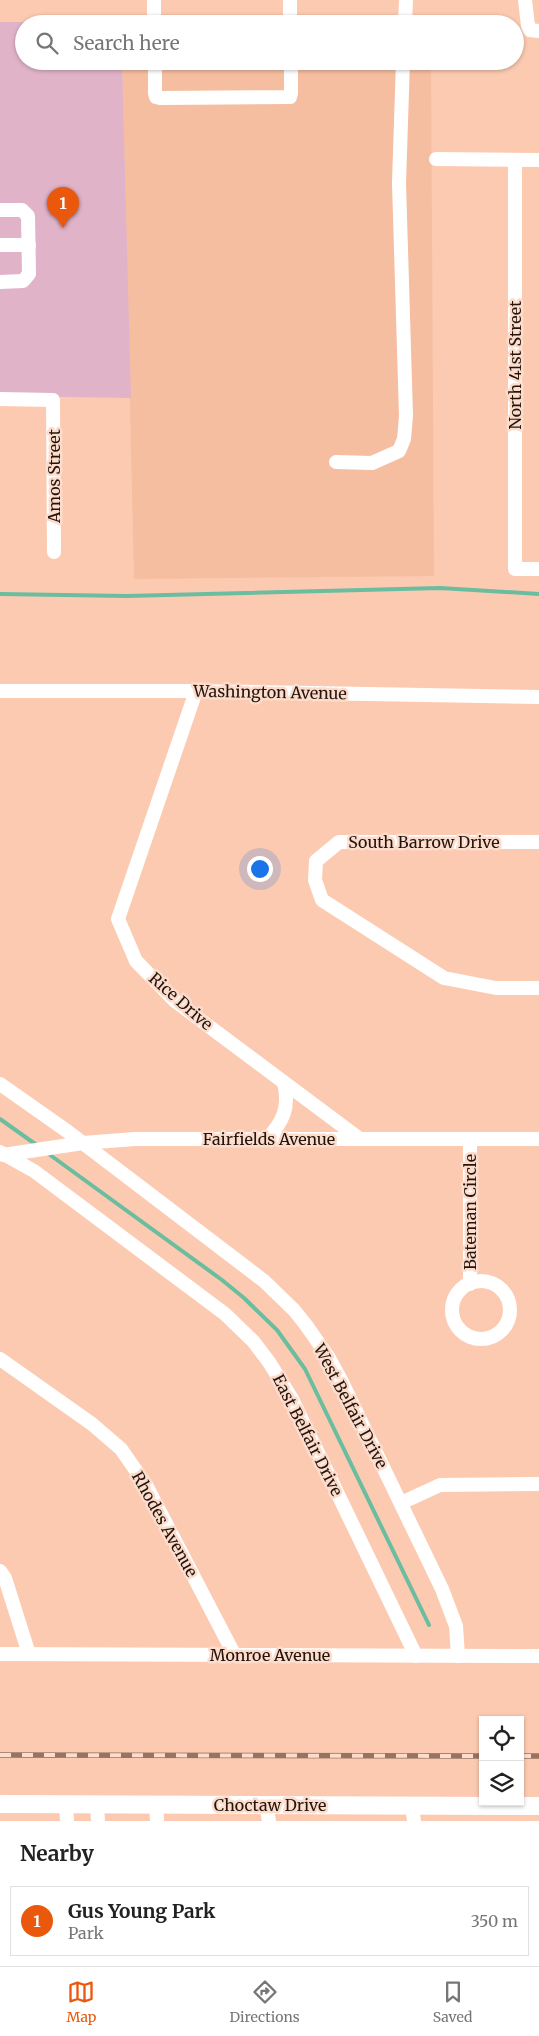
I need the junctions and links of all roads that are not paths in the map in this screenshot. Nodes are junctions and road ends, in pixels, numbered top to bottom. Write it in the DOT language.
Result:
graph roads {
  1 [pos="154,0"];
  2 [pos="290,0"];
  3 [pos="406,0"];
  4 [pos="525,0"];
  5 [pos="154,15"];
  6 [pos="290,15"];
  7 [pos="405,15"];
  8 [pos="539,31"];
  9 [pos="155,70"];
  10 [pos="291,70"];
  11 [pos="403,70"];
  12 [pos="436,159"];
  13 [pos="539,160"];
  14 [pos="515,161"];
  15 [pos="0,210"];
  16 [pos="0,245"];
  17 [pos="29,245"];
  18 [pos="0,282"];
  19 [pos="0,399"];
  20 [pos="336,462"];
  21 [pos="54,552"];
  22 [pos="539,568"];
  23 [pos="0,691"];
  24 [pos="196,691"];
  25 [pos="539,697"];
  26 [pos="539,842"];
  27 [pos="539,988"];
  28 [pos="284,1083"];
  29 [pos="0,1084"];
  30 [pos="267,1139"];
  31 [pos="539,1139"];
  32 [pos="360,1140"];
  33 [pos="470,1140"];
  34 [pos="76,1144"];
  35 [pos="2,1154"];
  36 [pos="470,1284"];
  37 [pos="0,1359"];
  38 [pos="539,1484"];
  39 [pos="401,1503"];
  40 [pos="0,1570"];
  41 [pos="0,1654"];
  42 [pos="29,1654"];
  43 [pos="234,1654"];
  44 [pos="416,1656"];
  45 [pos="458,1656"];
  46 [pos="539,1656"];
  47 [pos="0,1804"];
  48 [pos="539,1806"];
  49 [pos="67,1812"];
  50 [pos="97,1812"];
  51 [pos="157,1813"];
  52 [pos="268,1813"];
  53 [pos="413,1813"];
  1 -- 5 [label="street"];
  2 -- 6 [label="street"];
  3 -- 7 [label="street"];
  4 -- 8 [label="street"];
  9 -- 10 [label="street"];
  11 -- 20 [label="street"];
  12 -- 14 [label="street"];
  13 -- 14 [label="street"];
  14 -- 22 [label="street, North 41st Street"];
  15 -- 17 [label="street"];
  16 -- 17 [label="street"];
  17 -- 18 [label="street"];
  19 -- 21 [label="street, Amos Street"];
  23 -- 24 [label="street, Washington Avenue"];
  24 -- 25 [label="street, Washington Avenue"];
  24 -- 28 [label="street, Rice Drive"];
  26 -- 27 [label="street, South Barrow Drive"];
  28 -- 30 [label="street"];
  28 -- 32 [label="street, Rice Drive"];
  29 -- 34 [label="street, West Belfair Drive"];
  30 -- 32 [label="street, Fairfields Avenue"];
  30 -- 34 [label="street, Fairfields Avenue"];
  31 -- 33 [label="street, Fairfields Avenue"];
  32 -- 33 [label="street, Fairfields Avenue"];
  33 -- 36 [label="street, Bateman Circle"];
  34 -- 35 [label="street, Fairfields Avenue"];
  34 -- 39 [label="street, West Belfair Drive"];
  35 -- 44 [label="street, East Belfair Drive"];
  36 -- 36 [label="street"];
  37 -- 43 [label="street, Rhodes Avenue"];
  38 -- 39 [label="street"];
  39 -- 45 [label="street, West Belfair Drive"];
  40 -- 42 [label="street"];
  41 -- 42 [label="street, Monroe Avenue"];
  42 -- 43 [label="street, Monroe Avenue"];
  43 -- 44 [label="street, Monroe Avenue"];
  44 -- 45 [label="street, Monroe Avenue"];
  45 -- 46 [label="street, Monroe Avenue"];
  47 -- 49 [label="main road, Choctaw Drive"];
  48 -- 53 [label="main road, Choctaw Drive"];
  49 -- 50 [label="main road, Choctaw Drive"];
  50 -- 51 [label="main road, Choctaw Drive"];
  51 -- 52 [label="main road, Choctaw Drive"];
  52 -- 53 [label="main road, Choctaw Drive"];
}
